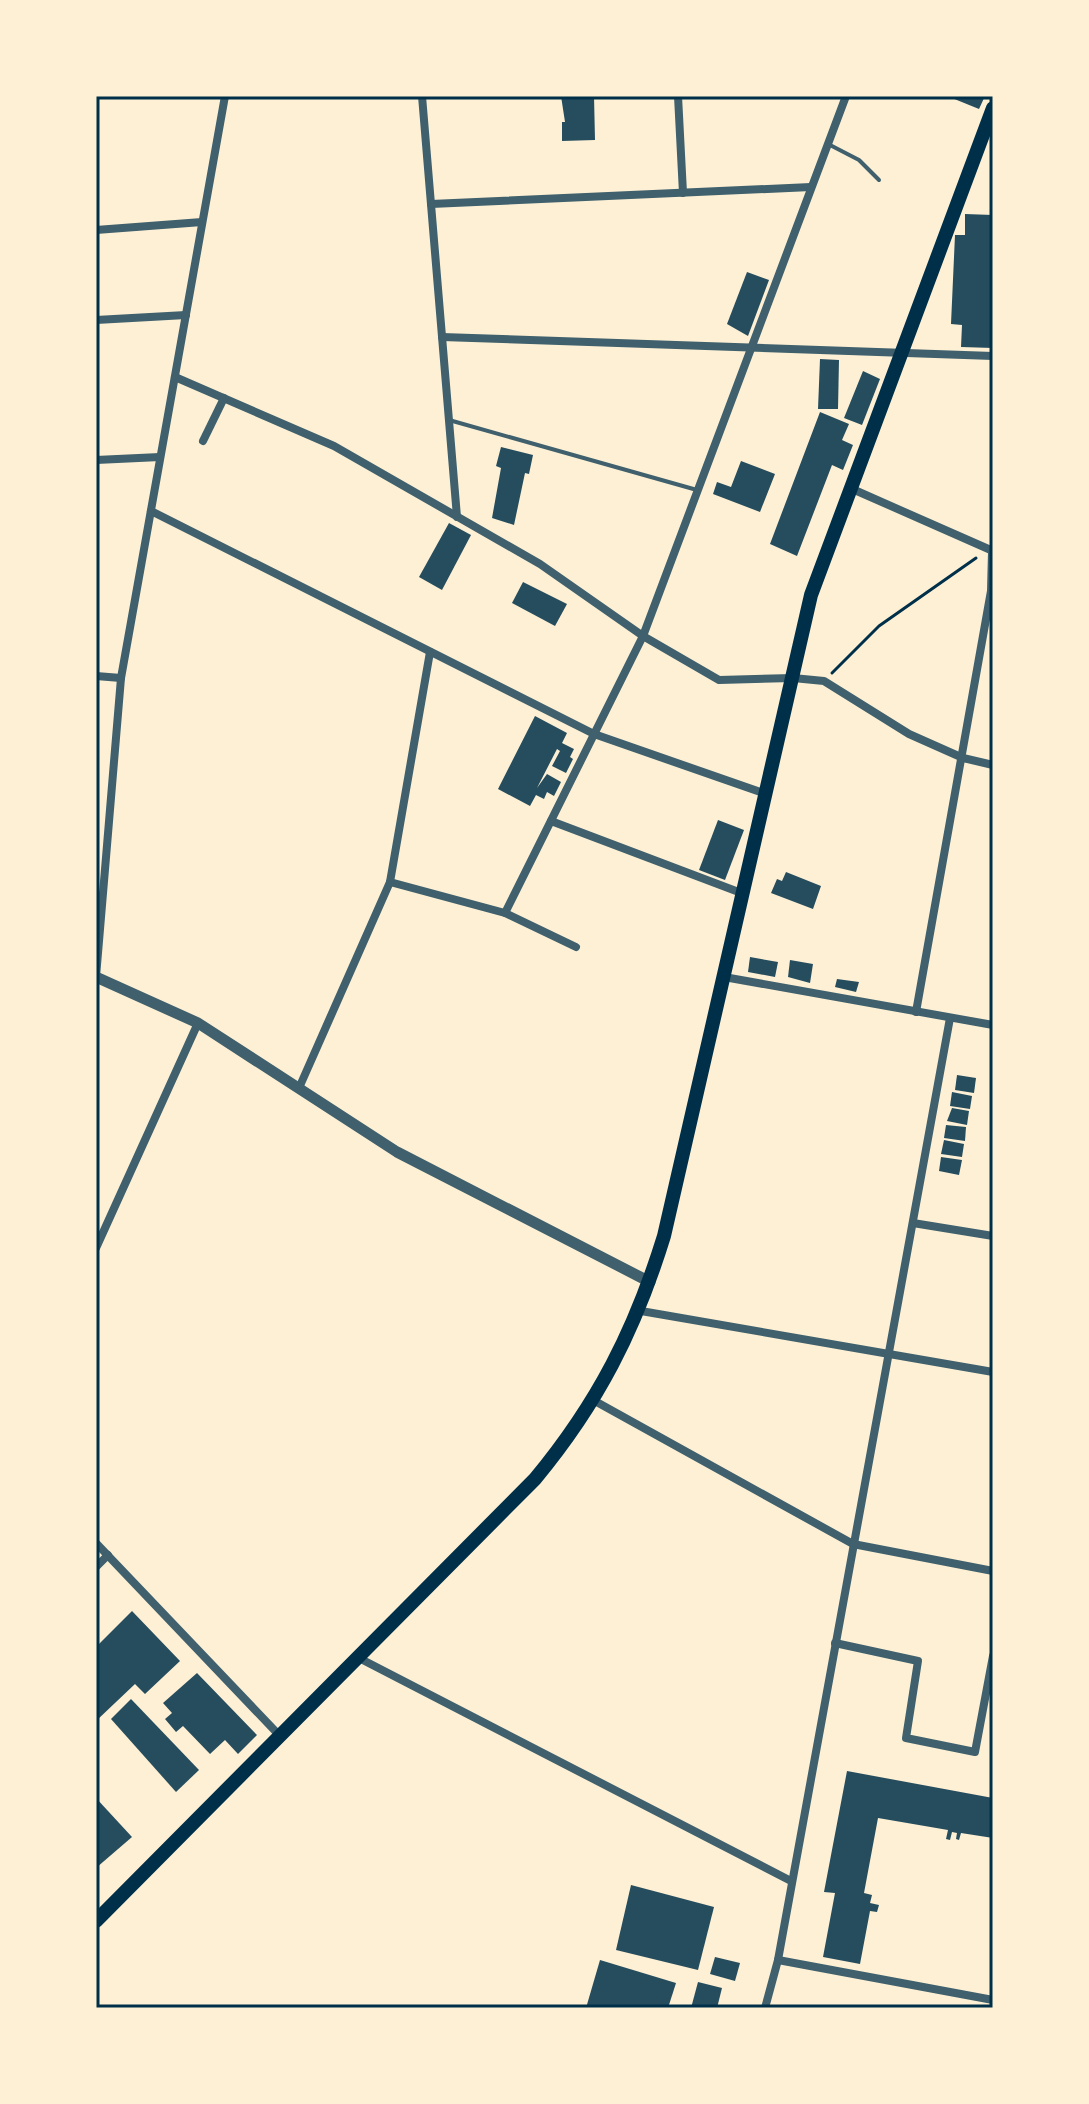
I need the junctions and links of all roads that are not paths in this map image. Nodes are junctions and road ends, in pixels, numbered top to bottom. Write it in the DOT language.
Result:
graph roads {
  1 [pos="225,96"];
  2 [pos="422,96"];
  3 [pos="678,96"];
  4 [pos="846,96"];
  5 [pos="992,113"];
  6 [pos="827,144"];
  7 [pos="879,180"];
  8 [pos="811,187"];
  9 [pos="683,193"];
  10 [pos="431,204"];
  11 [pos="202,222"];
  12 [pos="96,230"];
  13 [pos="186,315"];
  14 [pos="96,320"];
  15 [pos="442,337"];
  16 [pos="749,348"];
  17 [pos="900,354"];
  18 [pos="993,356"];
  19 [pos="175,377"];
  20 [pos="224,398"];
  21 [pos="449,420"];
  22 [pos="203,441"];
  23 [pos="160,457"];
  24 [pos="96,460"];
  25 [pos="850,488"];
  26 [pos="697,490"];
  27 [pos="151,511"];
  28 [pos="457,517"];
  29 [pos="991,551"];
  30 [pos="992,591"];
  31 [pos="643,636"];
  32 [pos="430,652"];
  33 [pos="96,676"];
  34 [pos="121,678"];
  35 [pos="793,678"];
  36 [pos="594,734"];
  37 [pos="963,758"];
  38 [pos="993,765"];
  39 [pos="766,794"];
  40 [pos="551,821"];
  41 [pos="390,882"];
  42 [pos="745,894"];
  43 [pos="505,913"];
  44 [pos="576,947"];
  45 [pos="96,977"];
  46 [pos="724,977"];
  47 [pos="916,1012"];
  48 [pos="950,1018"];
  49 [pos="198,1023"];
  50 [pos="993,1025"];
  51 [pos="299,1088"];
  52 [pos="913,1223"];
  53 [pos="99,1234"];
  54 [pos="993,1236"];
  55 [pos="96,1248"];
  56 [pos="650,1282"];
  57 [pos="641,1311"];
  58 [pos="889,1353"];
  59 [pos="993,1372"];
  60 [pos="593,1400"];
  61 [pos="96,1543"];
  62 [pos="853,1544"];
  63 [pos="108,1555"];
  64 [pos="96,1567"];
  65 [pos="993,1571"];
  66 [pos="835,1643"];
  67 [pos="993,1656"];
  68 [pos="357,1657"];
  69 [pos="279,1735"];
  70 [pos="791,1881"];
  71 [pos="96,1921"];
  72 [pos="778,1960"];
  73 [pos="993,2000"];
  74 [pos="765,2008"];
  1 -- 11 [label="street"];
  2 -- 10 [label="street"];
  3 -- 9 [label="street"];
  4 -- 6 [label="street"];
  5 -- 17 [label="main road"];
  6 -- 7 [label="lane"];
  6 -- 8 [label="street"];
  8 -- 9 [label="street"];
  8 -- 16 [label="street"];
  9 -- 10 [label="street"];
  10 -- 15 [label="street"];
  11 -- 12 [label="street"];
  11 -- 13 [label="street"];
  13 -- 14 [label="street"];
  13 -- 19 [label="street"];
  15 -- 16 [label="street"];
  15 -- 21 [label="street"];
  16 -- 17 [label="street"];
  16 -- 26 [label="street"];
  17 -- 18 [label="street"];
  17 -- 25 [label="main road"];
  19 -- 20 [label="street"];
  19 -- 23 [label="street"];
  20 -- 22 [label="street"];
  20 -- 28 [label="street"];
  21 -- 26 [label="lane"];
  21 -- 28 [label="street"];
  23 -- 24 [label="street"];
  23 -- 27 [label="street"];
  25 -- 29 [label="street"];
  25 -- 35 [label="main road"];
  26 -- 31 [label="street"];
  27 -- 32 [label="street"];
  27 -- 34 [label="street"];
  28 -- 31 [label="street"];
  29 -- 30 [label="street"];
  30 -- 37 [label="street"];
  31 -- 35 [label="street"];
  31 -- 36 [label="street"];
  32 -- 36 [label="street"];
  32 -- 41 [label="street"];
  33 -- 34 [label="street"];
  34 -- 45 [label="street"];
  35 -- 37 [label="street"];
  35 -- 39 [label="main road"];
  36 -- 39 [label="street"];
  36 -- 40 [label="street"];
  37 -- 38 [label="street"];
  37 -- 47 [label="street"];
  39 -- 42 [label="main road"];
  40 -- 42 [label="street"];
  40 -- 43 [label="street"];
  41 -- 43 [label="street"];
  41 -- 51 [label="street"];
  42 -- 46 [label="main road"];
  43 -- 44 [label="street"];
  45 -- 49 [label="street"];
  46 -- 47 [label="street"];
  46 -- 56 [label="main road"];
  47 -- 48 [label="street"];
  48 -- 50 [label="street"];
  48 -- 52 [label="street"];
  49 -- 51 [label="street"];
  49 -- 53 [label="street"];
  51 -- 56 [label="street"];
  52 -- 54 [label="street"];
  52 -- 58 [label="street"];
  53 -- 55 [label="street"];
  56 -- 57 [label="main road"];
  57 -- 58 [label="street"];
  57 -- 60 [label="main road"];
  58 -- 59 [label="street"];
  58 -- 62 [label="street"];
  60 -- 62 [label="street"];
  60 -- 68 [label="main road"];
  61 -- 63 [label="street"];
  62 -- 65 [label="street"];
  62 -- 66 [label="street"];
  63 -- 64 [label="street"];
  63 -- 69 [label="street"];
  66 -- 67 [label="street"];
  66 -- 70 [label="street"];
  68 -- 69 [label="main road"];
  68 -- 70 [label="street"];
  69 -- 71 [label="main road"];
  70 -- 72 [label="street"];
  72 -- 73 [label="street"];
  72 -- 74 [label="street"];
}
